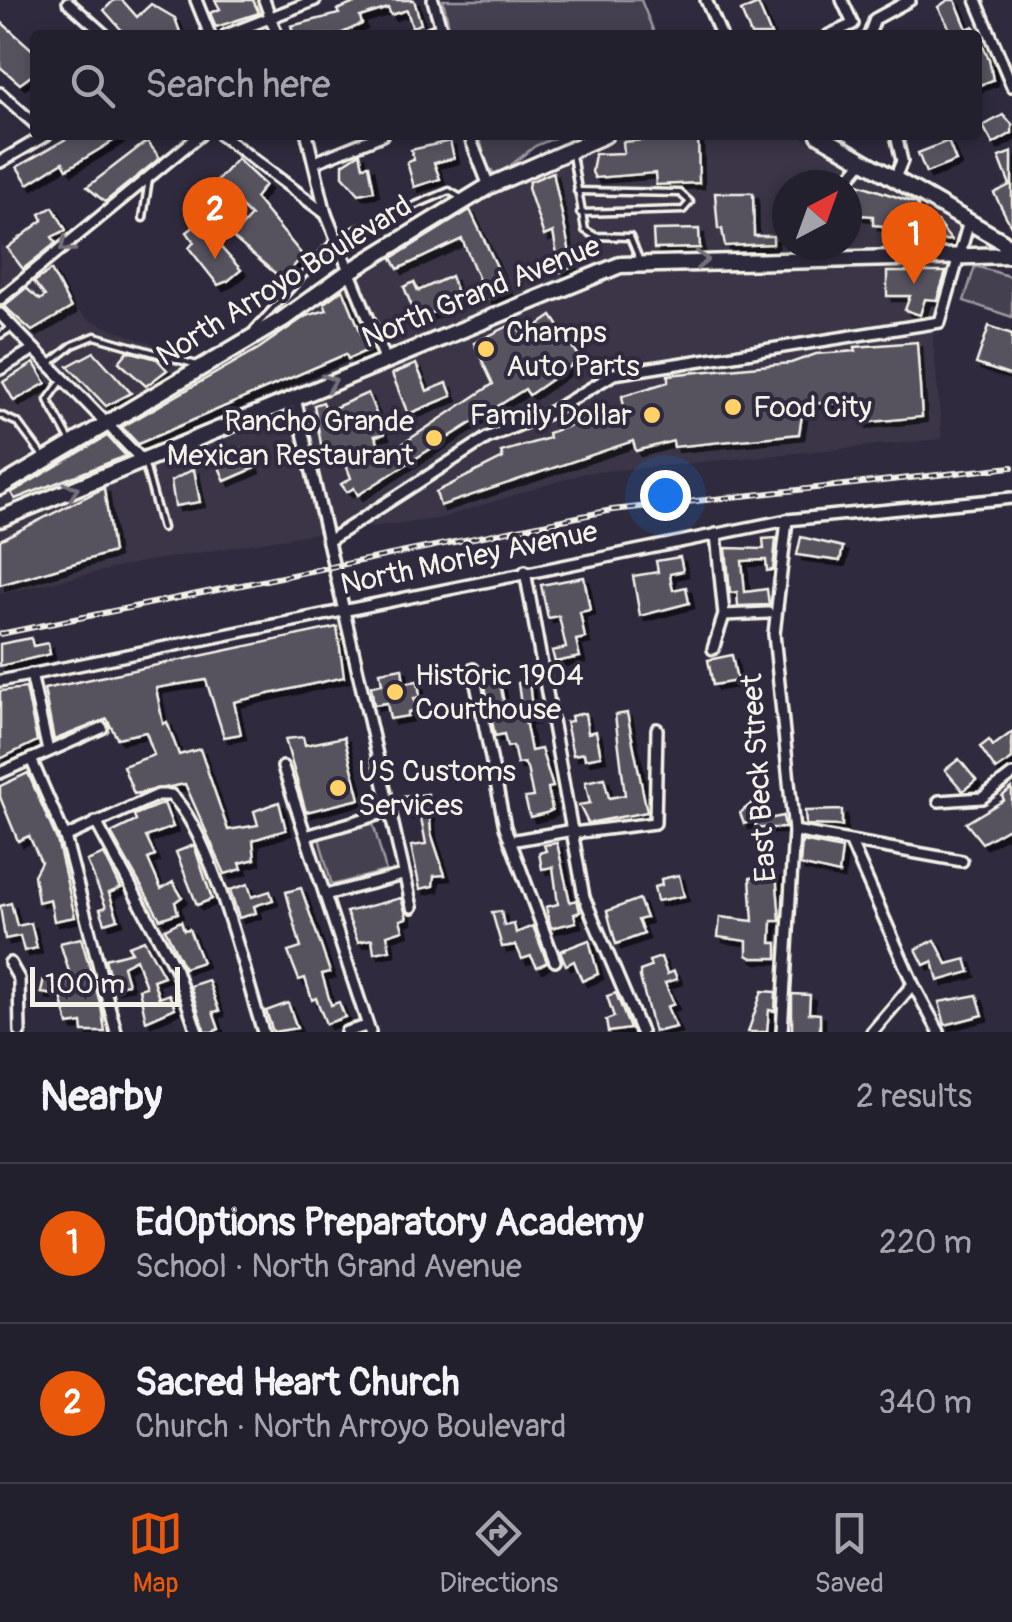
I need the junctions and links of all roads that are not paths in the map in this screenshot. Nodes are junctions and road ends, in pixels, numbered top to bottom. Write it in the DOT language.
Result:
graph roads {
  1 [pos="196,0"];
  2 [pos="264,0"];
  3 [pos="314,0"];
  4 [pos="433,0"];
  5 [pos="706,0"];
  6 [pos="842,0"];
  7 [pos="908,0"];
  8 [pos="976,0"];
  9 [pos="68,2"];
  10 [pos="272,16"];
  11 [pos="99,30"];
  12 [pos="208,30"];
  13 [pos="238,30"];
  14 [pos="276,30"];
  15 [pos="442,30"];
  16 [pos="719,30"];
  17 [pos="839,30"];
  18 [pos="871,30"];
  19 [pos="1012,86"];
  20 [pos="0,93"];
  21 [pos="30,120"];
  22 [pos="37,140"];
  23 [pos="194,140"];
  24 [pos="228,140"];
  25 [pos="308,140"];
  26 [pos="369,140"];
  27 [pos="471,140"];
  28 [pos="593,140"];
  29 [pos="828,140"];
  30 [pos="897,140"];
  31 [pos="571,150"];
  32 [pos="864,160"];
  33 [pos="0,162"];
  34 [pos="314,162"];
  35 [pos="856,170"];
  36 [pos="894,178"];
  37 [pos="148,180"];
  38 [pos="489,186"];
  39 [pos="577,191"];
  40 [pos="465,201"];
  41 [pos="580,213"];
  42 [pos="326,214"];
  43 [pos="143,218"];
  44 [pos="968,225"];
  45 [pos="338,238"];
  46 [pos="862,251"];
  47 [pos="960,254"];
  48 [pos="1012,254"];
  49 [pos="772,256"];
  50 [pos="640,264"];
  51 [pos="350,270"];
  52 [pos="0,299"];
  53 [pos="0,314"];
  54 [pos="13,327"];
  55 [pos="0,335"];
  56 [pos="237,347"];
  57 [pos="34,349"];
  58 [pos="386,361"];
  59 [pos="48,364"];
  60 [pos="202,367"];
  61 [pos="0,368"];
  62 [pos="64,379"];
  63 [pos="294,396"];
  64 [pos="0,415"];
  65 [pos="108,423"];
  66 [pos="72,444"];
  67 [pos="46,460"];
  68 [pos="144,461"];
  69 [pos="6,479"];
  70 [pos="1012,498"];
  71 [pos="0,519"];
  72 [pos="787,520"];
  73 [pos="162,528"];
  74 [pos="716,534"];
  75 [pos="328,541"];
  76 [pos="525,571"];
  77 [pos="344,609"];
  78 [pos="768,613"];
  79 [pos="724,615"];
  80 [pos="713,649"];
  81 [pos="473,669"];
  82 [pos="31,674"];
  83 [pos="0,681"];
  84 [pos="102,728"];
  85 [pos="657,729"];
  86 [pos="48,751"];
  87 [pos="31,759"];
  88 [pos="283,767"];
  89 [pos="0,773"];
  90 [pos="1012,775"];
  91 [pos="938,801"];
  92 [pos="386,812"];
  93 [pos="96,822"];
  94 [pos="794,830"];
  95 [pos="573,832"];
  96 [pos="306,836"];
  97 [pos="64,837"];
  98 [pos="510,841"];
  99 [pos="852,843"];
  100 [pos="404,875"];
  101 [pos="325,895"];
  102 [pos="412,907"];
  103 [pos="555,961"];
  104 [pos="10,963"];
  105 [pos="913,984"];
  106 [pos="369,1029"];
  107 [pos="20,1032"];
  108 [pos="116,1032"];
  109 [pos="197,1032"];
  110 [pos="263,1032"];
  111 [pos="346,1032"];
  112 [pos="641,1032"];
  113 [pos="782,1032"];
  114 [pos="872,1032"];
  115 [pos="939,1032"];
  1 -- 12 [label="street"];
  2 -- 10 [label="street"];
  3 -- 10 [label="street"];
  4 -- 15 [label="street"];
  5 -- 16 [label="street"];
  6 -- 17 [label="street"];
  7 -- 18 [label="street"];
  8 -- 19 [label="street"];
  9 -- 11 [label="street"];
  10 -- 13 [label="street"];
  10 -- 14 [label="street"];
  20 -- 21 [label="street"];
  22 -- 33 [label="street"];
  23 -- 37 [label="street"];
  24 -- 42 [label="street"];
  25 -- 34 [label="street"];
  26 -- 34 [label="street"];
  27 -- 38 [label="street"];
  28 -- 31 [label="main road, North Arroyo Boulevard"];
  29 -- 32 [label="main road"];
  30 -- 36 [label="street"];
  31 -- 38 [label="main road, North Arroyo Boulevard"];
  31 -- 39 [label="lane"];
  32 -- 35 [label="street"];
  32 -- 36 [label="main road"];
  34 -- 42 [label="street"];
  36 -- 44 [label="main road"];
  37 -- 43 [label="lane"];
  37 -- 52 [label="street, one-way"];
  38 -- 40 [label="main road, North Arroyo Boulevard"];
  39 -- 41 [label="lane"];
  39 -- 41 [label="lane"];
  40 -- 45 [label="lane"];
  40 -- 51 [label="main road, North Arroyo Boulevard"];
  41 -- 50 [label="lane"];
  42 -- 45 [label="street"];
  44 -- 47 [label="street"];
  44 -- 48 [label="main road"];
  45 -- 51 [label="street"];
  45 -- 56 [label="lane"];
  46 -- 47 [label="main road, North Grand Avenue"];
  47 -- 48 [label="main road, North Grand Avenue"];
  47 -- 75 [label="street"];
  50 -- 49 [label="main road, North Grand Avenue, one-way"];
  50 -- 58 [label="main road, North Grand Avenue"];
  51 -- 56 [label="main road, North Arroyo Boulevard"];
  51 -- 58 [label="street"];
  53 -- 54 [label="street"];
  54 -- 55 [label="lane"];
  54 -- 57 [label="street"];
  56 -- 60 [label="main road, North Arroyo Boulevard"];
  57 -- 59 [label="street"];
  57 -- 61 [label="street"];
  63 -- 58 [label="main road, North Grand Avenue, one-way"];
  59 -- 60 [label="lane"];
  59 -- 62 [label="street"];
  60 -- 65 [label="main road, North Arroyo Boulevard"];
  62 -- 65 [label="street"];
  62 -- 66 [label="lane"];
  63 -- 68 [label="main road, North Grand Avenue"];
  63 -- 75 [label="street"];
  64 -- 67 [label="lane"];
  65 -- 66 [label="main road, North Arroyo Boulevard"];
  65 -- 68 [label="street"];
  66 -- 67 [label="main road, North Arroyo Boulevard"];
  67 -- 69 [label="main road, North Arroyo Boulevard"];
  71 -- 68 [label="main road, North Grand Avenue, one-way"];
  68 -- 73 [label="lane"];
  70 -- 72 [label="street, North Morley Avenue"];
  72 -- 74 [label="street, North Morley Avenue"];
  72 -- 94 [label="street, East Beck Street"];
  74 -- 76 [label="street, North Morley Avenue"];
  74 -- 79 [label="street"];
  75 -- 77 [label="street"];
  76 -- 77 [label="street, North Morley Avenue"];
  76 -- 95 [label="street"];
  77 -- 82 [label="street, North Morley Avenue"];
  77 -- 92 [label="street"];
  78 -- 79 [label="street"];
  79 -- 80 [label="street"];
  81 -- 98 [label="street"];
  82 -- 83 [label="street, North Morley Avenue"];
  82 -- 86 [label="street"];
  84 -- 86 [label="street"];
  85 -- 95 [label="street"];
  86 -- 87 [label="street"];
  87 -- 89 [label="street"];
  87 -- 97 [label="street"];
  88 -- 96 [label="street"];
  90 -- 91 [label="street"];
  92 -- 96 [label="street"];
  92 -- 100 [label="street"];
  93 -- 97 [label="street"];
  93 -- 109 [label="street"];
  93 -- 110 [label="street"];
  94 -- 99 [label="street"];
  94 -- 99 [label="street"];
  94 -- 113 [label="street, East Beck Street"];
  95 -- 98 [label="street"];
  95 -- 112 [label="street"];
  96 -- 101 [label="street"];
  97 -- 108 [label="street"];
  98 -- 103 [label="street"];
  99 -- 105 [label="street"];
  100 -- 101 [label="street"];
  100 -- 102 [label="street"];
  101 -- 106 [label="street"];
  104 -- 107 [label="street"];
  105 -- 114 [label="street"];
  105 -- 115 [label="street"];
  106 -- 111 [label="street"];
}
